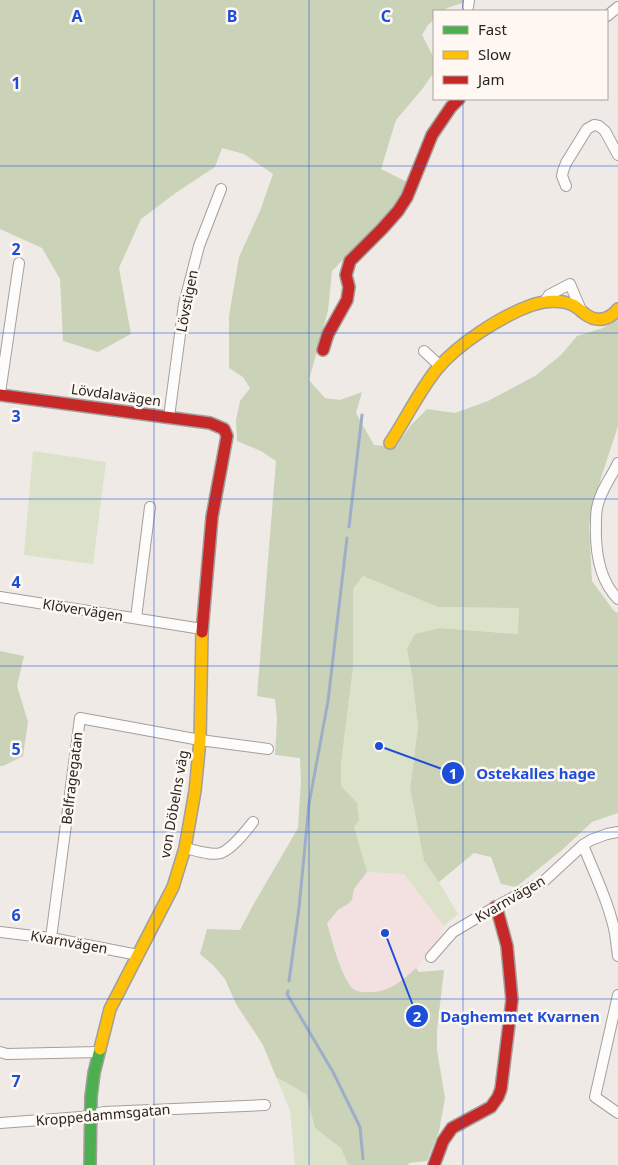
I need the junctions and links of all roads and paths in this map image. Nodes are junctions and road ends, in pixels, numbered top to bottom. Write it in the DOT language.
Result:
graph roads {
  1 [pos="618,7"];
  2 [pos="608,15"];
  3 [pos="458,100"];
  4 [pos="618,155"];
  5 [pos="566,186"];
  6 [pos="221,189"];
  7 [pos="19,263"];
  8 [pos="545,301"];
  9 [pos="618,309"];
  10 [pos="581,310"];
  11 [pos="323,350"];
  12 [pos="424,351"];
  13 [pos="440,366"];
  14 [pos="0,394"];
  15 [pos="169,417"];
  16 [pos="226,432"];
  17 [pos="390,443"];
  18 [pos="618,462"];
  19 [pos="615,475"];
  20 [pos="150,507"];
  21 [pos="0,597"];
  22 [pos="618,599"];
  23 [pos="136,618"];
  24 [pos="202,629"];
  25 [pos="200,740"];
  26 [pos="268,749"];
  27 [pos="253,822"];
  28 [pos="618,832"];
  29 [pos="583,845"];
  30 [pos="185,848"];
  31 [pos="495,907"];
  32 [pos="0,932"];
  33 [pos="51,938"];
  34 [pos="138,954"];
  35 [pos="618,956"];
  36 [pos="431,957"];
  37 [pos="618,995"];
  38 [pos="99,1052"];
  39 [pos="2,1056"];
  40 [pos="265,1105"];
  41 [pos="618,1112"];
  42 [pos="91,1115"];
  43 [pos="0,1123"];
  44 [pos="90,1165"];
  45 [pos="434,1165"];
  1 -- 2 [label="street"];
  3 -- 11 [label="street"];
  4 -- 5 [label="street"];
  6 -- 15 [label="street, Lövstigen"];
  7 -- 14 [label="street, Lövdalavägen"];
  8 -- 10 [label="street"];
  8 -- 10 [label="street"];
  8 -- 13 [label="street"];
  9 -- 10 [label="street"];
  12 -- 13 [label="street"];
  13 -- 17 [label="street"];
  14 -- 15 [label="street, Lövdalavägen"];
  15 -- 16 [label="street, Lövdalavägen"];
  16 -- 24 [label="street, von Döbelns väg"];
  18 -- 19 [label="street"];
  19 -- 22 [label="street"];
  20 -- 23 [label="street, Klövervägen"];
  21 -- 23 [label="street, Klövervägen"];
  23 -- 24 [label="street, Klövervägen"];
  24 -- 25 [label="street, von Döbelns väg"];
  25 -- 26 [label="street, Belfragegatan"];
  25 -- 30 [label="street, von Döbelns väg"];
  25 -- 33 [label="street, Belfragegatan"];
  27 -- 30 [label="street"];
  28 -- 29 [label="street, Kvarnvägen"];
  29 -- 31 [label="street, Kvarnvägen"];
  29 -- 35 [label="street"];
  30 -- 34 [label="street, von Döbelns väg"];
  31 -- 36 [label="street, Kvarnvägen"];
  31 -- 45 [label="street"];
  32 -- 33 [label="street, Kvarnvägen"];
  33 -- 34 [label="street, Kvarnvägen"];
  34 -- 38 [label="street, von Döbelns väg"];
  37 -- 41 [label="street"];
  38 -- 39 [label="street"];
  38 -- 42 [label="street, von Döbelns väg"];
  40 -- 42 [label="street, Kroppedammsgatan"];
  42 -- 43 [label="street, Kroppedammsgatan"];
  42 -- 44 [label="street, von Döbelns väg"];
}
